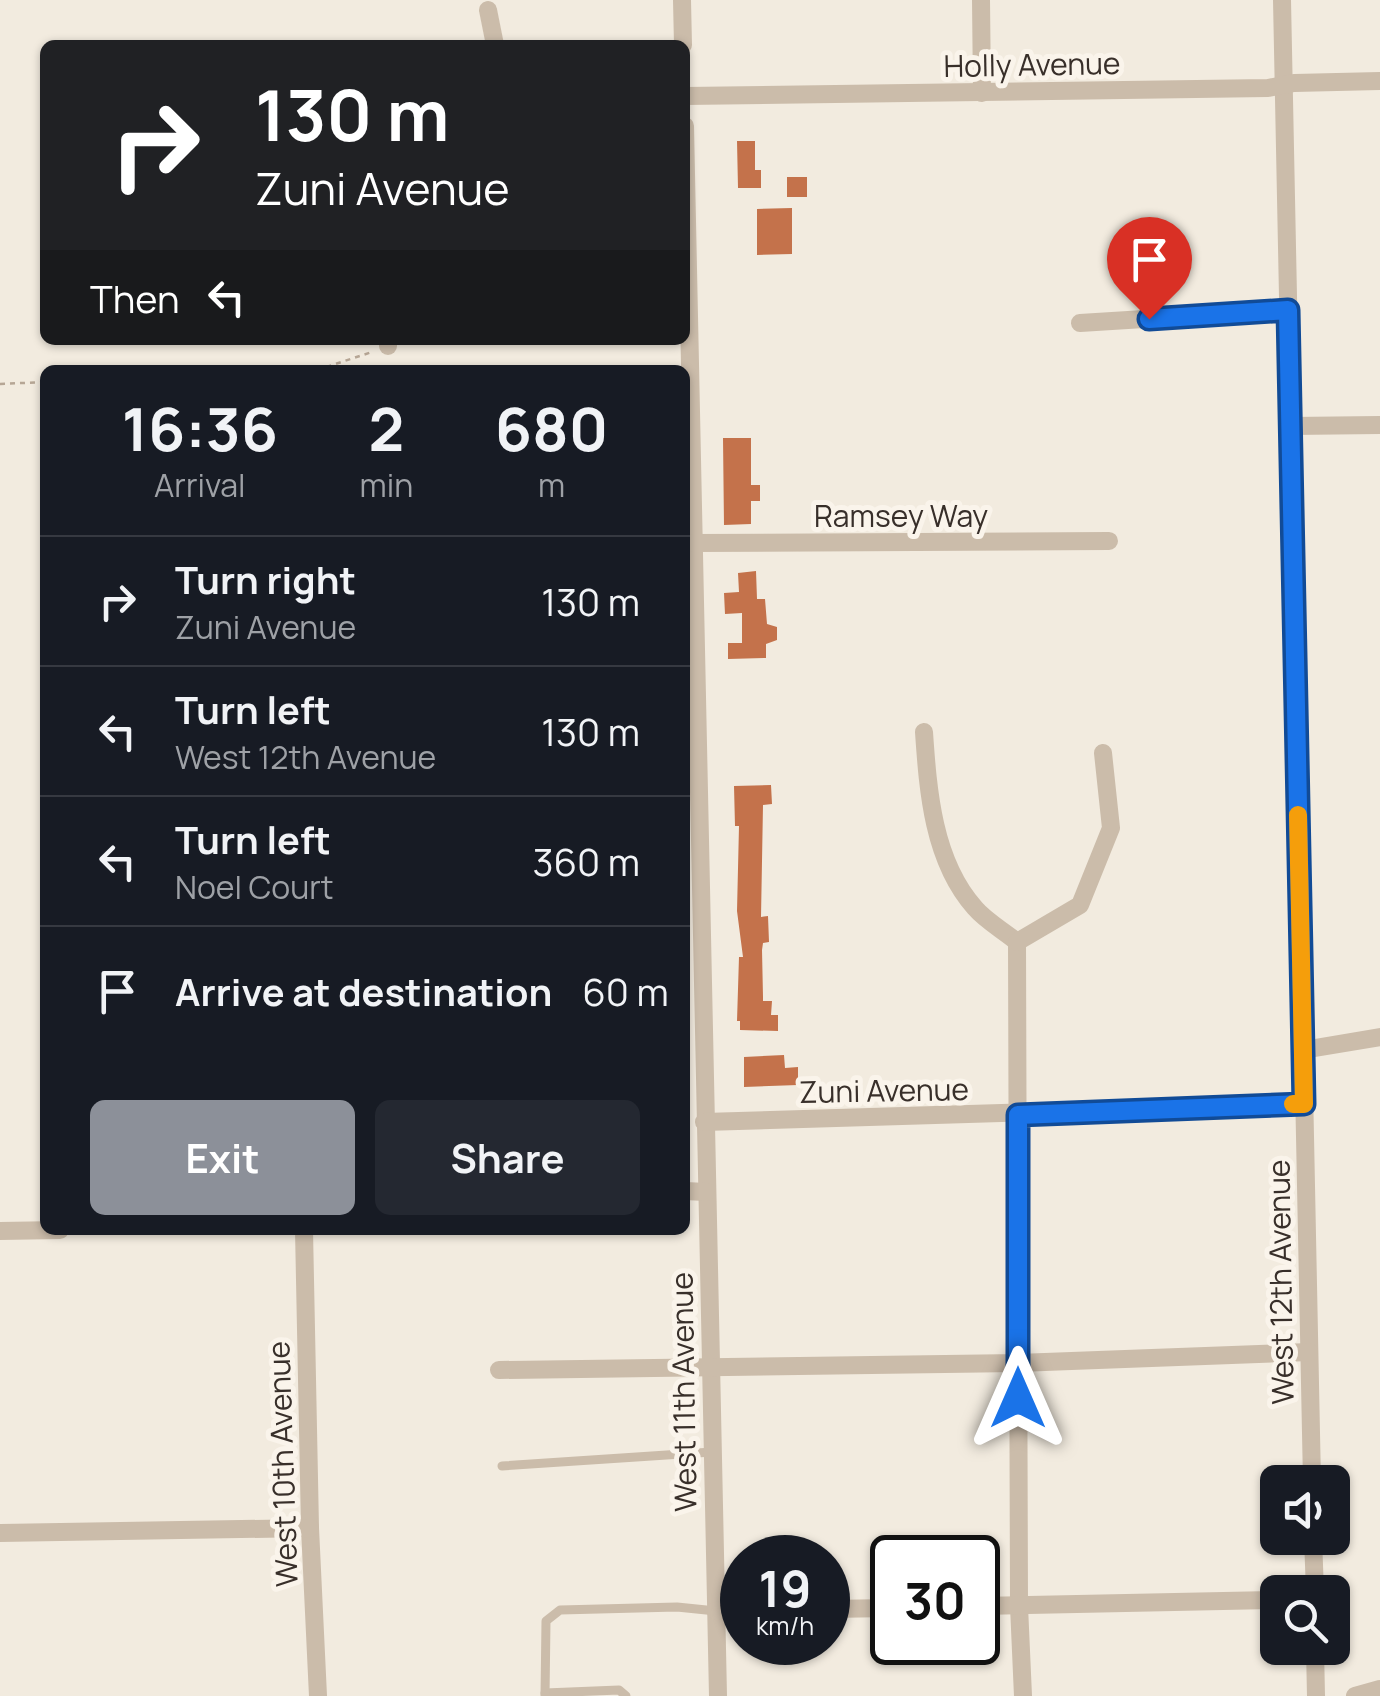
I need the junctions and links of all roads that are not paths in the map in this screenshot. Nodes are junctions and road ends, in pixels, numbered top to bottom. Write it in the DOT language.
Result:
graph roads {
  1 [pos="682,0"];
  2 [pos="981,0"];
  3 [pos="1282,0"];
  4 [pos="488,10"];
  5 [pos="494,40"];
  6 [pos="683,40"];
  7 [pos="1380,81"];
  8 [pos="1283,85"];
  9 [pos="982,93"];
  10 [pos="690,96"];
  11 [pos="1288,310"];
  12 [pos="1080,323"];
  13 [pos="690,425"];
  14 [pos="1380,425"];
  15 [pos="1291,426"];
  16 [pos="1109,542"];
  17 [pos="692,544"];
  18 [pos="924,732"];
  19 [pos="1103,753"];
  20 [pos="1017,942"];
  21 [pos="694,1022"];
  22 [pos="1380,1037"];
  23 [pos="1303,1050"];
  24 [pos="1304,1104"];
  25 [pos="1018,1115"];
  26 [pos="704,1122"];
  27 [pos="690,1192"];
  28 [pos="706,1192"];
  29 [pos="40,1230"];
  30 [pos="0,1231"];
  31 [pos="304,1235"];
  32 [pos="1309,1352"];
  33 [pos="1018,1363"];
  34 [pos="710,1366"];
  35 [pos="499,1370"];
  36 [pos="712,1452"];
  37 [pos="1312,1465"];
  38 [pos="502,1466"];
  39 [pos="310,1528"];
  40 [pos="0,1533"];
  41 [pos="1260,1600"];
  42 [pos="1000,1606"];
  43 [pos="1019,1606"];
  44 [pos="716,1611"];
  45 [pos="720,1611"];
  46 [pos="1315,1665"];
  47 [pos="1380,1690"];
  48 [pos="545,1694"];
  49 [pos="318,1696"];
  50 [pos="626,1696"];
  51 [pos="718,1696"];
  52 [pos="1022,1696"];
  53 [pos="1316,1696"];
  54 [pos="1355,1696"];
  1 -- 6 [label="street"];
  2 -- 9 [label="street"];
  3 -- 8 [label="street, West 12th Avenue"];
  4 -- 5 [label="street"];
  7 -- 8 [label="street, Holly Avenue"];
  8 -- 9 [label="street, Holly Avenue"];
  8 -- 11 [label="street, West 12th Avenue"];
  9 -- 10 [label="street, Holly Avenue"];
  11 -- 12 [label="street"];
  11 -- 15 [label="street, West 12th Avenue"];
  13 -- 17 [label="street, West 11th Avenue"];
  14 -- 15 [label="street"];
  15 -- 23 [label="street, West 12th Avenue"];
  16 -- 17 [label="street, Ramsey Way"];
  17 -- 21 [label="street, West 11th Avenue"];
  18 -- 20 [label="street"];
  19 -- 20 [label="street"];
  20 -- 25 [label="street"];
  21 -- 26 [label="street, West 11th Avenue"];
  22 -- 23 [label="street"];
  23 -- 24 [label="street, West 12th Avenue"];
  24 -- 25 [label="street, Zuni Avenue"];
  24 -- 32 [label="street, West 12th Avenue"];
  25 -- 26 [label="street, Zuni Avenue"];
  25 -- 33 [label="street"];
  26 -- 28 [label="street, West 11th Avenue"];
  27 -- 28 [label="street"];
  28 -- 34 [label="street, West 11th Avenue"];
  29 -- 30 [label="street"];
  31 -- 39 [label="street, West 10th Avenue"];
  32 -- 33 [label="street"];
  32 -- 37 [label="street, West 12th Avenue"];
  33 -- 34 [label="street"];
  33 -- 43 [label="street"];
  34 -- 35 [label="street"];
  34 -- 36 [label="street, West 11th Avenue"];
  36 -- 38 [label="lane"];
  36 -- 44 [label="street, West 11th Avenue"];
  39 -- 40 [label="street"];
  39 -- 49 [label="street, West 10th Avenue"];
  41 -- 43 [label="street"];
  42 -- 43 [label="street"];
  43 -- 52 [label="street"];
  44 -- 45 [label="street"];
  44 -- 48 [label="lane"];
  44 -- 51 [label="street, West 11th Avenue"];
  46 -- 53 [label="street"];
  47 -- 54 [label="street"];
  48 -- 50 [label="lane"];
}
